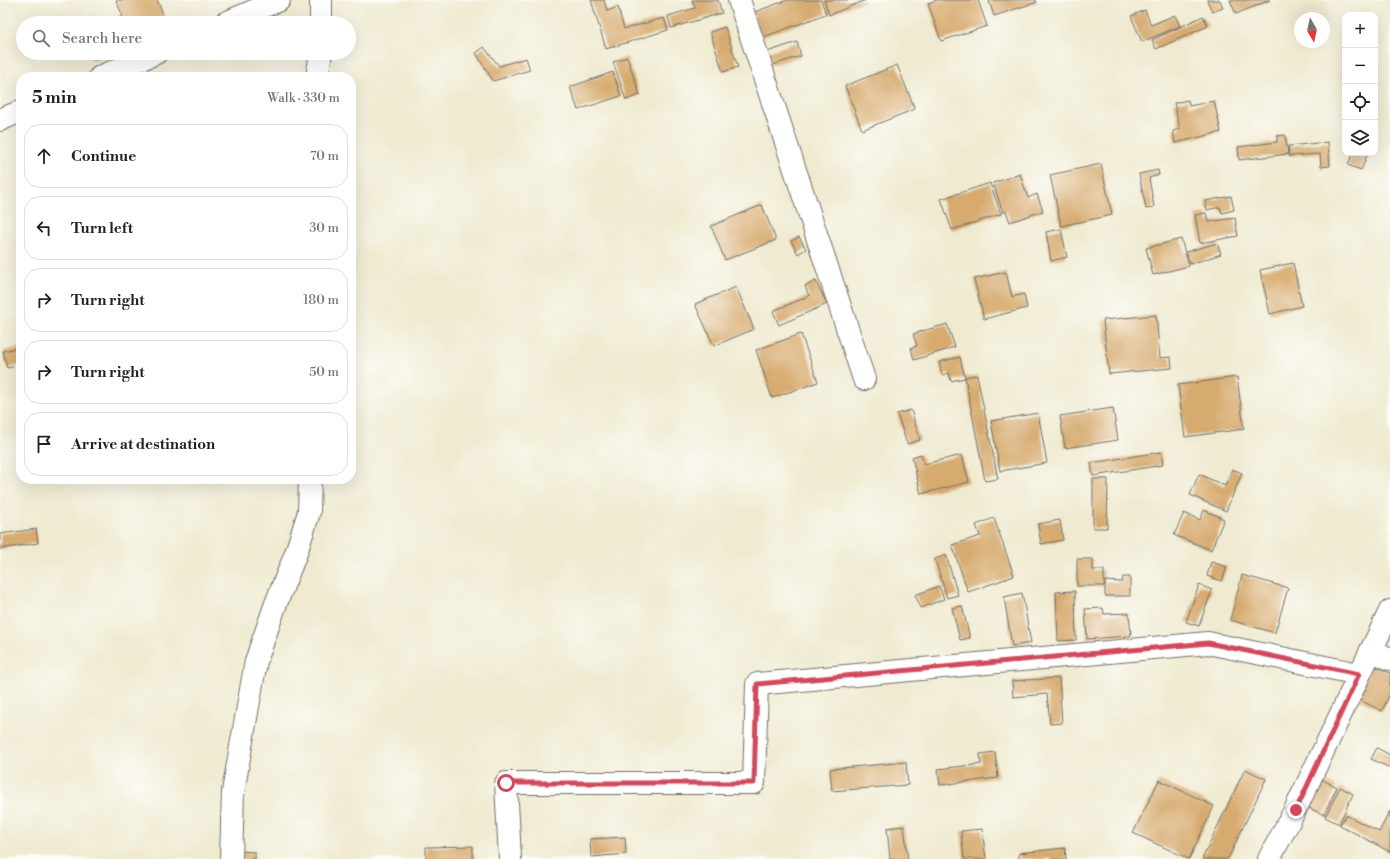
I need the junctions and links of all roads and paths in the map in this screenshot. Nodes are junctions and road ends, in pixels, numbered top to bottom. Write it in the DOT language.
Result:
graph roads {
  1 [pos="279,0"];
  2 [pos="321,0"];
  3 [pos="739,0"];
  4 [pos="241,16"];
  5 [pos="321,16"];
  6 [pos="140,60"];
  7 [pos="320,60"];
  8 [pos="112,72"];
  9 [pos="318,72"];
  10 [pos="16,113"];
  11 [pos="0,120"];
  12 [pos="864,379"];
  13 [pos="310,484"];
  14 [pos="1390,611"];
  15 [pos="1381,655"];
  16 [pos="1359,674"];
  17 [pos="231,859"];
  18 [pos="510,859"];
  19 [pos="1269,859"];
  1 -- 4 [label="street"];
  2 -- 5 [label="street"];
  3 -- 12 [label="street"];
  6 -- 8 [label="street"];
  7 -- 9 [label="street"];
  10 -- 11 [label="street"];
  13 -- 17 [label="street"];
  14 -- 15 [label="street"];
  15 -- 16 [label="street"];
  16 -- 18 [label="street"];
  16 -- 19 [label="street"];
}
